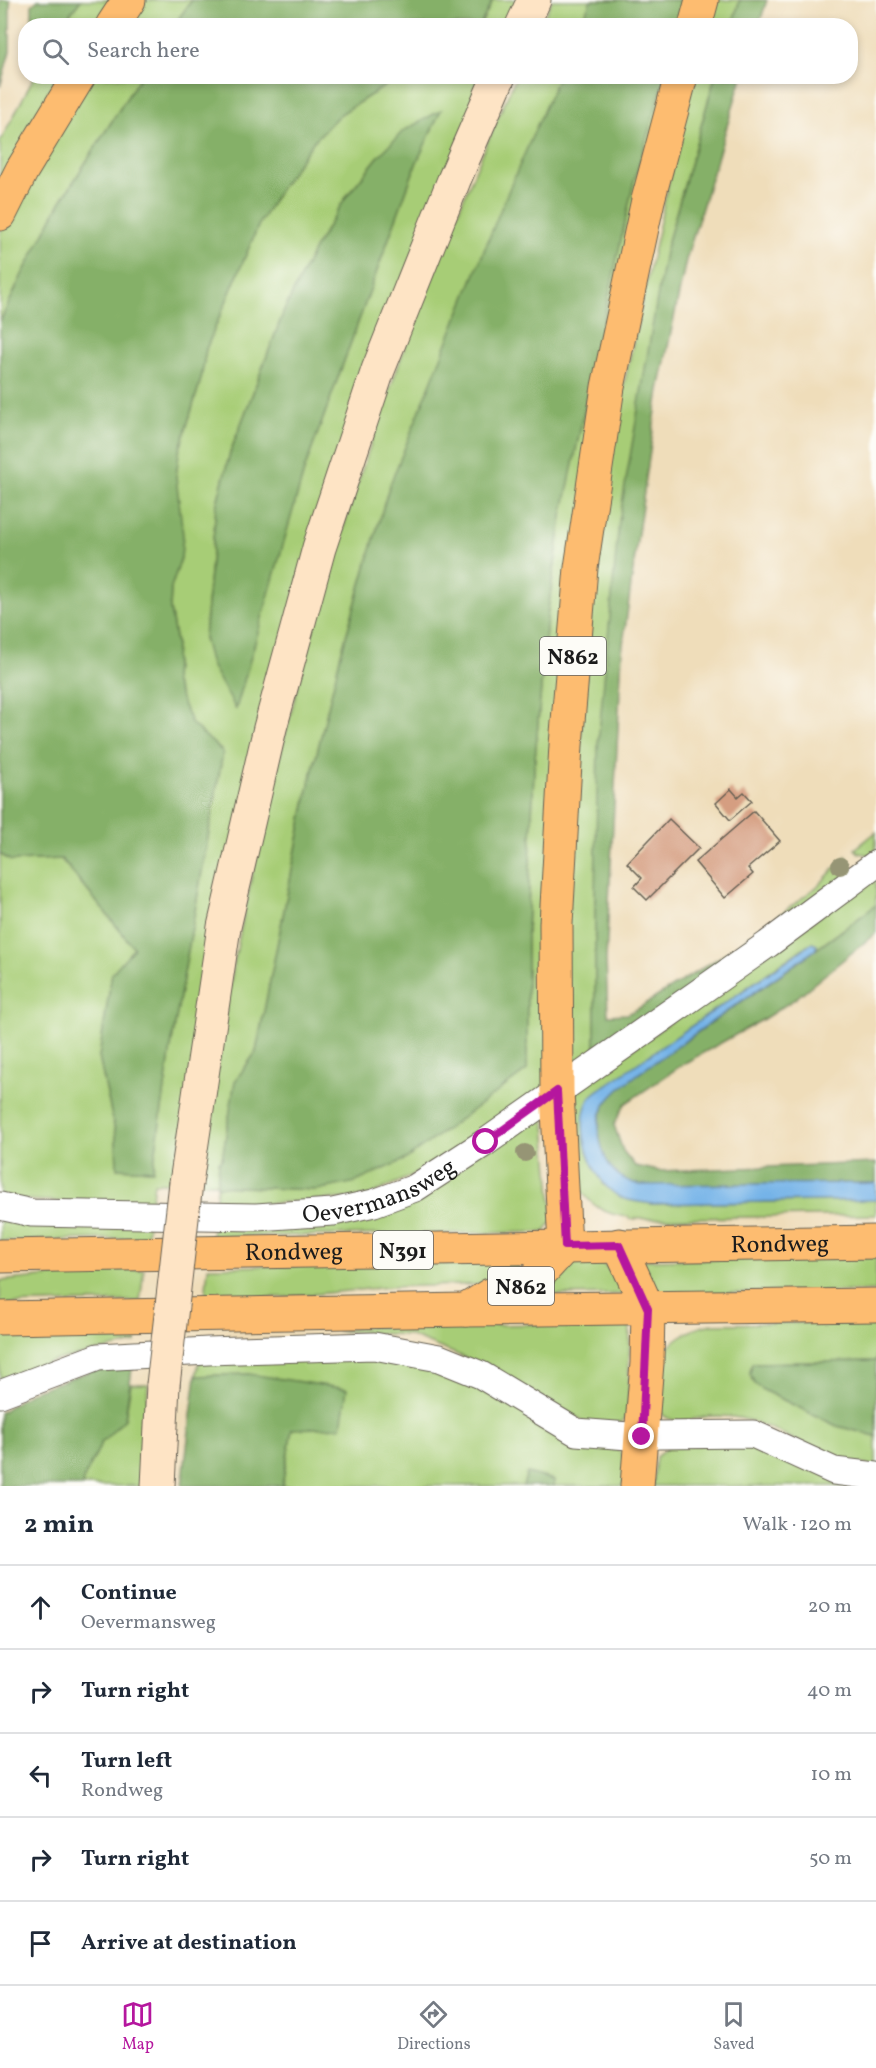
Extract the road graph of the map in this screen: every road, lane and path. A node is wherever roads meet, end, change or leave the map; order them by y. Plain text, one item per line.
1 (129, 0) edge
2 (534, 0) edge
3 (702, 0) edge
4 (117, 18) edge
5 (526, 18) edge
6 (697, 18) edge
7 (74, 84) edge
8 (496, 84) edge
9 (679, 84) edge
10 (0, 214) edge
11 (876, 864) edge
12 (557, 1091) junction
13 (0, 1206) edge
14 (876, 1242) edge
15 (619, 1245) junction
16 (565, 1246) junction
17 (0, 1256) edge
18 (876, 1305) edge
19 (648, 1309) junction
20 (466, 1310) junction
21 (0, 1318) edge
22 (0, 1394) edge
23 (642, 1437) junction
24 (876, 1476) edge
25 (158, 1486) edge
26 (637, 1486) edge

1 - 4 main road
2 - 5 main road
3 - 6 main road
7 - 10 main road
8 - 25 main road, bridge
9 - 12 main road, N862
11 - 12 street, Oevermansweg
12 - 13 street, Oevermansweg
12 - 16 main road, N862
14 - 15 main road, Rondweg / N391
15 - 16 main road, Rondweg / N391
15 - 19 main road
16 - 17 main road, Rondweg / N391
16 - 20 main road, N862
18 - 19 main road
19 - 20 main road
19 - 23 main road
20 - 21 main road
22 - 23 street
23 - 24 street
23 - 26 main road

